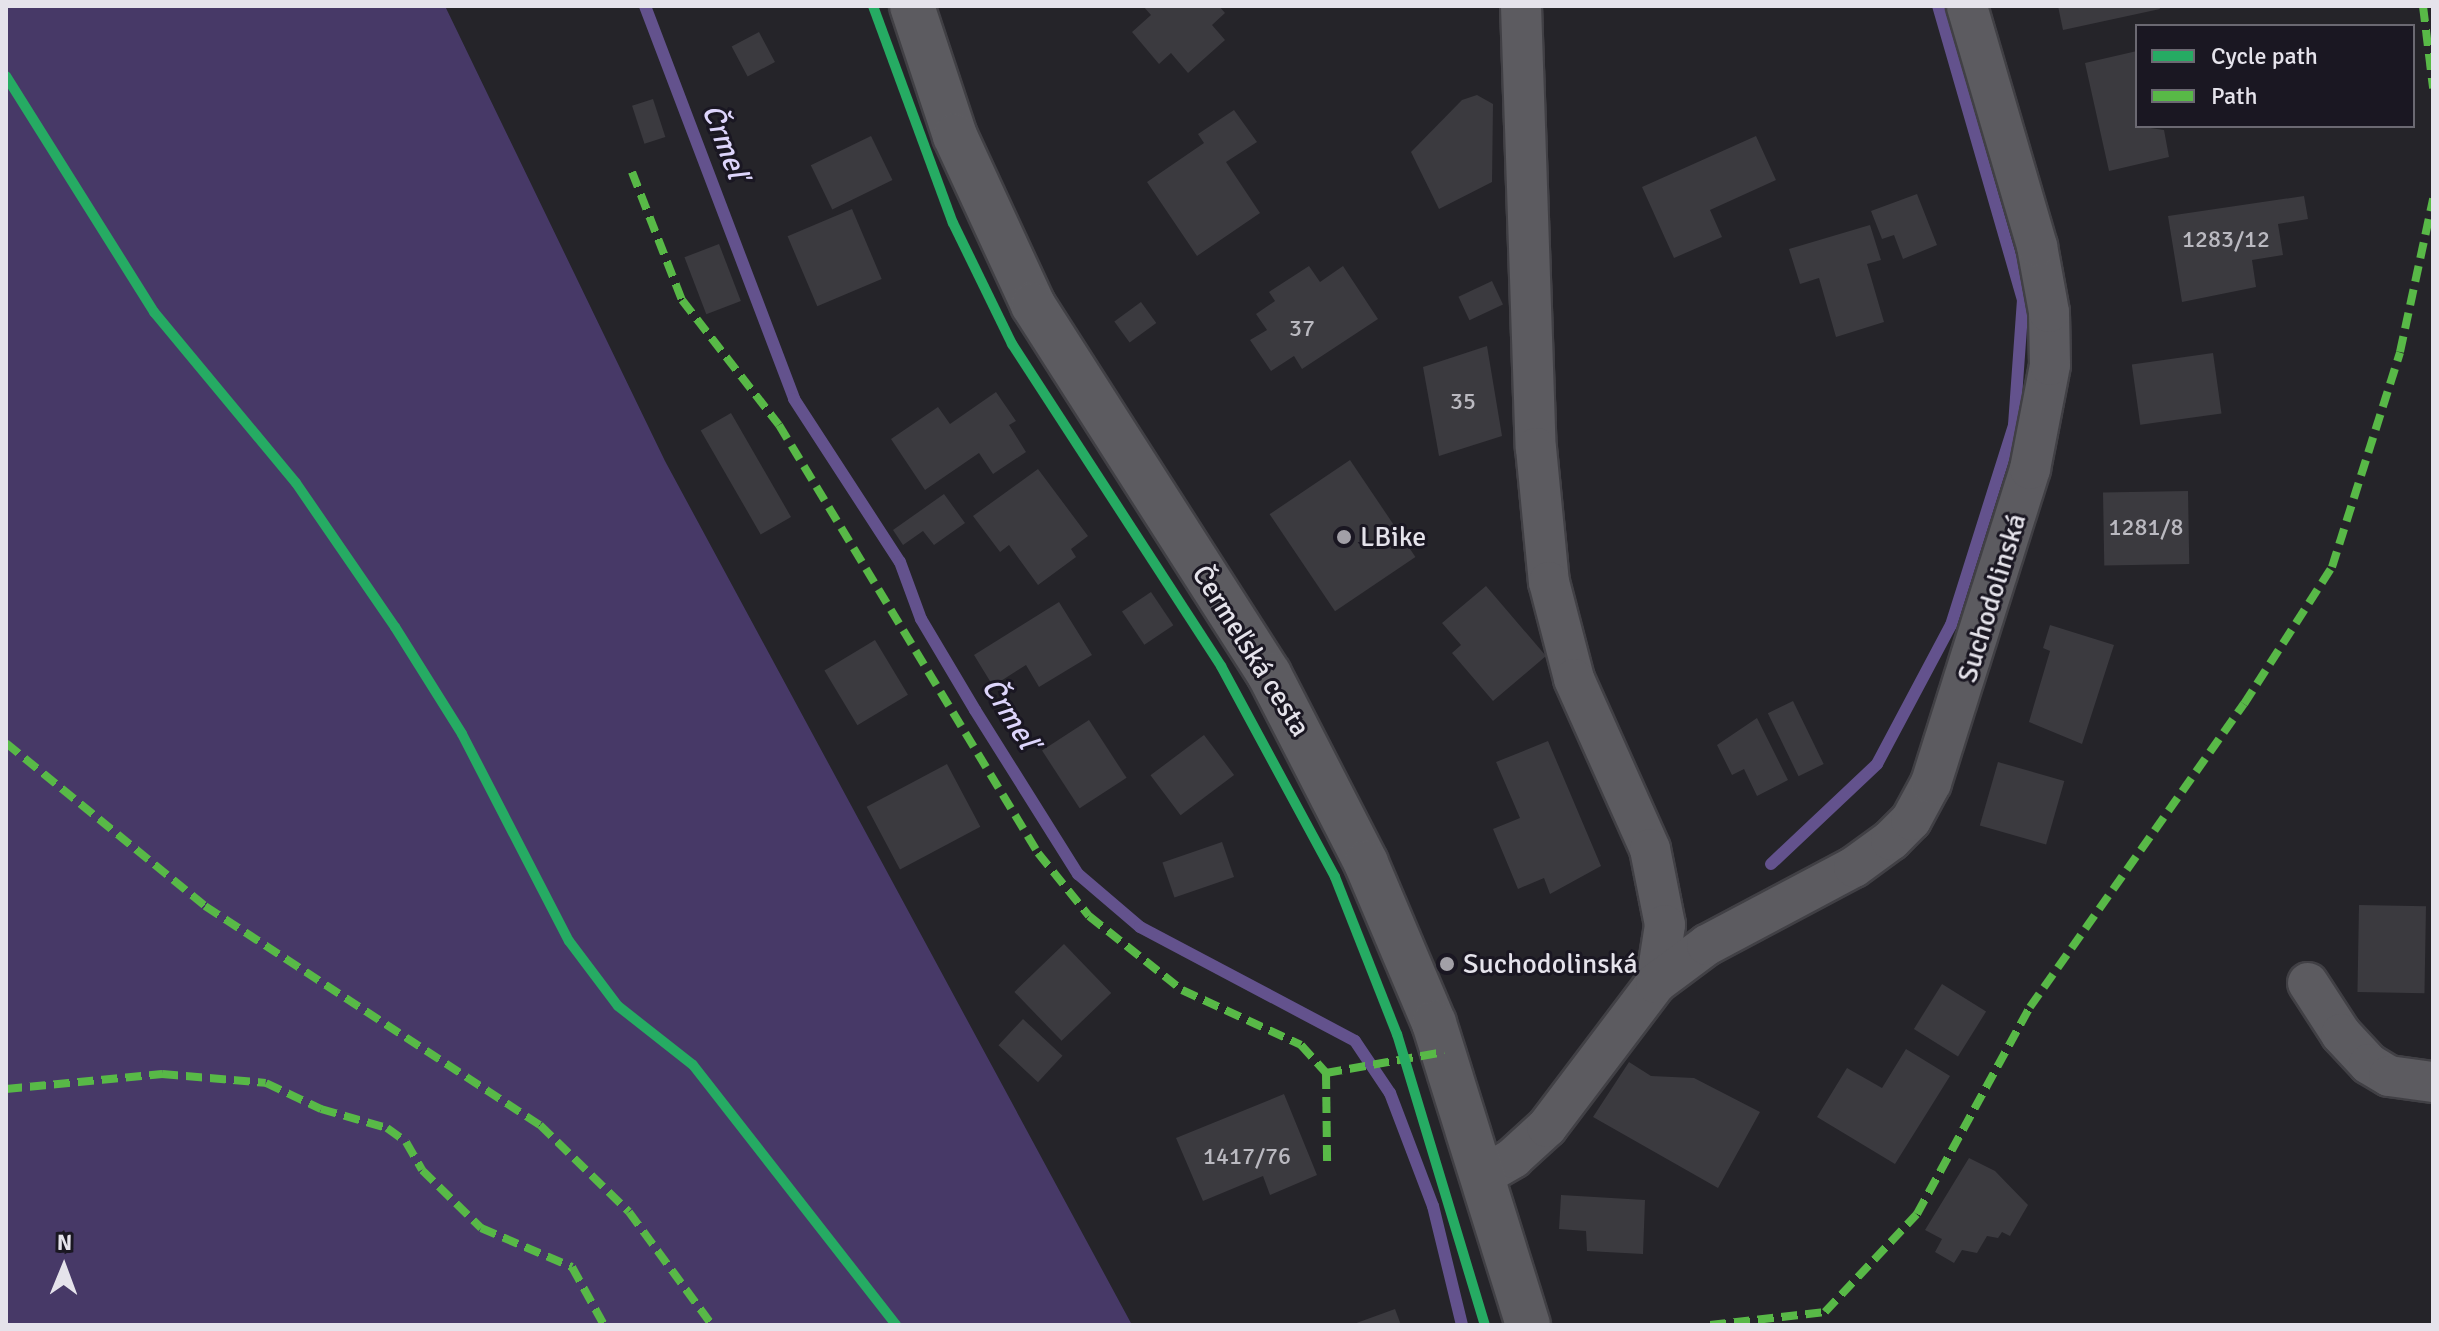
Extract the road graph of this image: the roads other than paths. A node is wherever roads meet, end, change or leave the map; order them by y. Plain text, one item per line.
1 (912, 6) edge
2 (1521, 6) edge
3 (1967, 6) edge
4 (1656, 983) junction
5 (2308, 983) dead end
6 (2433, 1082) edge
7 (1484, 1175) junction
8 (1528, 1325) edge

1 - 7 main road, Čermeľská cesta
2 - 4 street
3 - 4 street, Suchodolinská
4 - 7 street, Suchodolinská
5 - 6 street
7 - 8 main road, Čermeľská cesta

